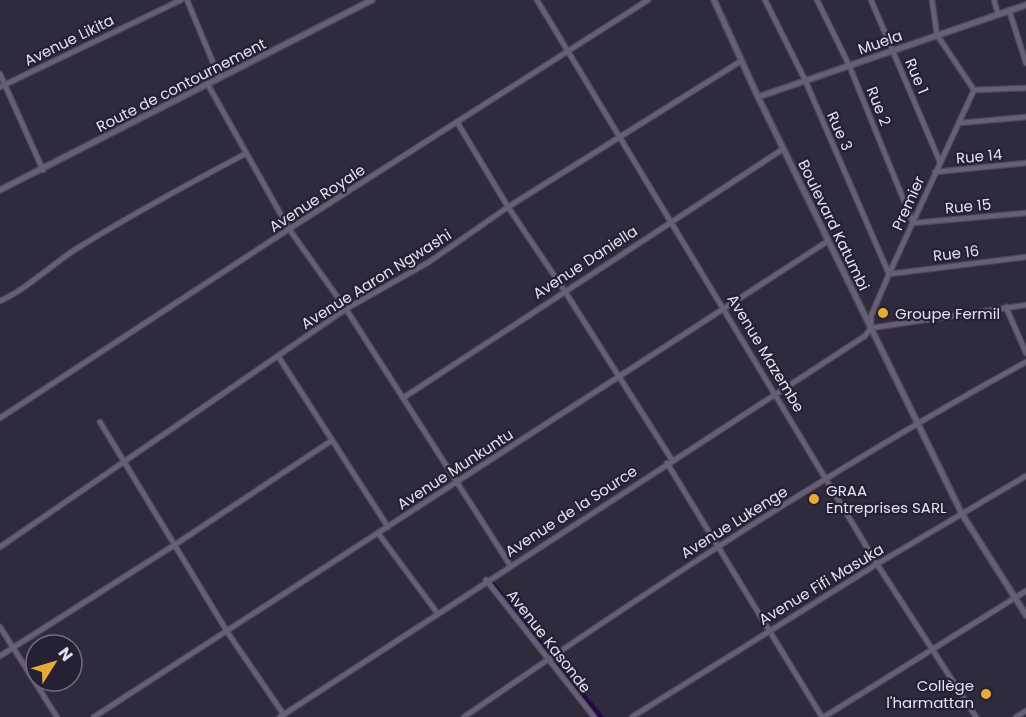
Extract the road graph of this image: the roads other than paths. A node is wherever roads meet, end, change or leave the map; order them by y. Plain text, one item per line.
1 (181, 0) edge
2 (187, 0) edge
3 (372, 0) edge
4 (537, 0) edge
5 (648, 0) edge
6 (714, 0) edge
7 (765, 0) edge
8 (817, 0) edge
9 (871, 0) edge
10 (932, 0) edge
11 (994, 0) edge
12 (1026, 4) edge
13 (1009, 10) junction
14 (998, 14) junction
15 (937, 35) junction
16 (894, 50) junction
17 (568, 51) junction
18 (741, 61) junction
19 (1026, 63) edge
20 (849, 65) junction
21 (0, 74) edge
22 (219, 77) junction
23 (805, 80) junction
24 (207, 83) junction
25 (2, 86) edge
26 (1026, 88) edge
27 (974, 90) junction
28 (758, 97) junction
29 (1026, 117) edge
30 (457, 122) junction
31 (958, 123) junction
32 (619, 137) junction
33 (783, 149) junction
34 (245, 154) junction
35 (940, 162) junction
36 (1026, 163) edge
37 (43, 170) junction
38 (935, 172) junction
39 (0, 190) edge
40 (508, 207) junction
41 (1026, 213) edge
42 (671, 222) junction
43 (913, 224) junction
44 (289, 229) junction
45 (828, 241) junction
46 (1026, 257) edge
47 (889, 274) junction
48 (564, 290) junction
49 (0, 302) edge
50 (1026, 305) edge
51 (724, 307) junction
52 (1006, 307) junction
53 (346, 309) junction
54 (871, 328) junction
55 (1026, 352) edge
56 (278, 356) junction
57 (1026, 362) edge
58 (618, 377) junction
59 (776, 392) junction
60 (403, 398) junction
61 (0, 418) edge
62 (100, 422) dead end
63 (916, 422) junction
64 (331, 441) junction
65 (669, 462) junction
66 (123, 463) junction
67 (1026, 476) edge
68 (827, 478) junction
69 (457, 483) junction
70 (962, 514) junction
71 (388, 527) junction
72 (378, 533) junction
73 (174, 545) junction
74 (718, 545) junction
75 (0, 547) edge
76 (877, 564) junction
77 (510, 566) junction
78 (486, 580) junction
79 (1026, 591) edge
80 (1015, 597) junction
81 (438, 614) junction
82 (1026, 615) edge
83 (0, 627) edge
84 (769, 630) junction
85 (228, 633) junction
86 (12, 648) junction
87 (933, 650) junction
88 (0, 656) edge
89 (548, 659) junction
90 (1026, 711) edge
91 (283, 716) edge
92 (57, 717) edge
93 (94, 717) edge
94 (464, 717) edge
95 (594, 717) edge
96 (632, 717) edge
97 (823, 717) edge
98 (976, 717) edge
99 (1016, 717) edge

1 - 25 street, Avenue Likita
2 - 22 street
3 - 22 street, Route de contournement
4 - 17 street, Avenue Mazembe
5 - 17 street, Avenue Royale
6 - 18 street, Boulevard Katumbi
7 - 23 street, Rue 3
8 - 20 street, Rue 2
9 - 16 street, Rue 1
10 - 15 street
11 - 14 street
12 - 13 street, Muela
13 - 14 street, Muela
13 - 19 street
14 - 15 street, Muela
15 - 16 street, Muela
15 - 27 street
16 - 20 street, Muela
16 - 35 street, Rue 1
17 - 30 street, Avenue Royale
17 - 32 street, Avenue Mazembe
18 - 28 street, Boulevard Katumbi
18 - 32 street, Avenue Aaron Ngwashi
20 - 23 street, Muela
20 - 43 street, Rue 2
21 - 25 street
22 - 24 street, Route de contournement
23 - 28 street, Muela
23 - 47 street, Rue 3
24 - 34 street
24 - 37 street, Route de contournement
25 - 37 street
26 - 27 street
27 - 31 street, Premier
28 - 33 street, Boulevard Katumbi
29 - 31 street
30 - 40 street
30 - 44 street, Avenue Royale
31 - 35 street, Premier
32 - 40 street, Avenue Aaron Ngwashi
32 - 42 street, Avenue Mazembe
33 - 42 street, Avenue Daniella
33 - 45 street, Boulevard Katumbi
34 - 44 street
34 - 49 street
35 - 38 street, Premier
36 - 38 street, Rue 14
37 - 39 street, Route de contournement
38 - 43 street, Premier
40 - 48 street
40 - 53 street, Avenue Aaron Ngwashi
41 - 43 street, Rue 15
42 - 48 street, Avenue Daniella
42 - 51 street, Avenue Mazembe
43 - 47 street, Premier
44 - 53 street
44 - 61 street, Avenue Royale
45 - 51 street, Avenue Munkuntu
45 - 54 street, Boulevard Katumbi
46 - 47 street, Rue 16
47 - 54 street, Premier
48 - 58 street
48 - 60 street, Avenue Daniella
50 - 52 street
51 - 58 street, Avenue Munkuntu
51 - 59 street, Avenue Mazembe
52 - 54 street
52 - 55 street
53 - 56 street, Avenue Aaron Ngwashi
53 - 60 street
54 - 59 street, Avenue de la Source
54 - 63 street, Boulevard Katumbi
56 - 64 street
56 - 66 street, Avenue Aaron Ngwashi
57 - 63 street, Avenue Lukenge
58 - 65 street
58 - 69 street, Avenue Munkuntu
59 - 65 street, Avenue de la Source
59 - 68 street, Avenue Mazembe
60 - 69 street
62 - 66 street, Avenue de la Source
63 - 68 street, Avenue Lukenge
63 - 70 street, Boulevard Katumbi
64 - 71 street
64 - 73 street
65 - 74 street
65 - 77 street, Avenue de la Source
66 - 73 street, Avenue de la Source
66 - 75 street, Avenue Aaron Ngwashi
67 - 70 street, Avenue Fifi Masuka
68 - 74 street, Avenue Lukenge
68 - 76 street, Avenue Mazembe
69 - 71 street, Avenue Munkuntu
69 - 77 street
70 - 76 street, Avenue Fifi Masuka
70 - 80 street, Boulevard Katumbi
71 - 72 street, Avenue Munkuntu
72 - 81 street
72 - 85 street, Avenue Munkuntu
73 - 85 street, Avenue de la Source
73 - 86 street
74 - 84 street
74 - 89 street, Avenue Lukenge
76 - 84 street, Avenue Fifi Masuka
76 - 87 street, Avenue Mazembe
77 - 78 street, Avenue de la Source
78 - 81 street, Avenue de la Source
78 - 89 street, Avenue Kasonde
79 - 80 street
80 - 82 street, Boulevard Katumbi
80 - 87 street
81 - 91 street, Avenue de la Source
83 - 86 street
84 - 96 street, Avenue Fifi Masuka
84 - 97 street
85 - 91 street, Avenue de la Source
85 - 93 street, Avenue Munkuntu
86 - 88 street
86 - 92 street
87 - 97 street
87 - 98 street, Avenue Mazembe
89 - 94 street, Avenue Lukenge
89 - 95 street, Avenue Kasonde
90 - 99 street

